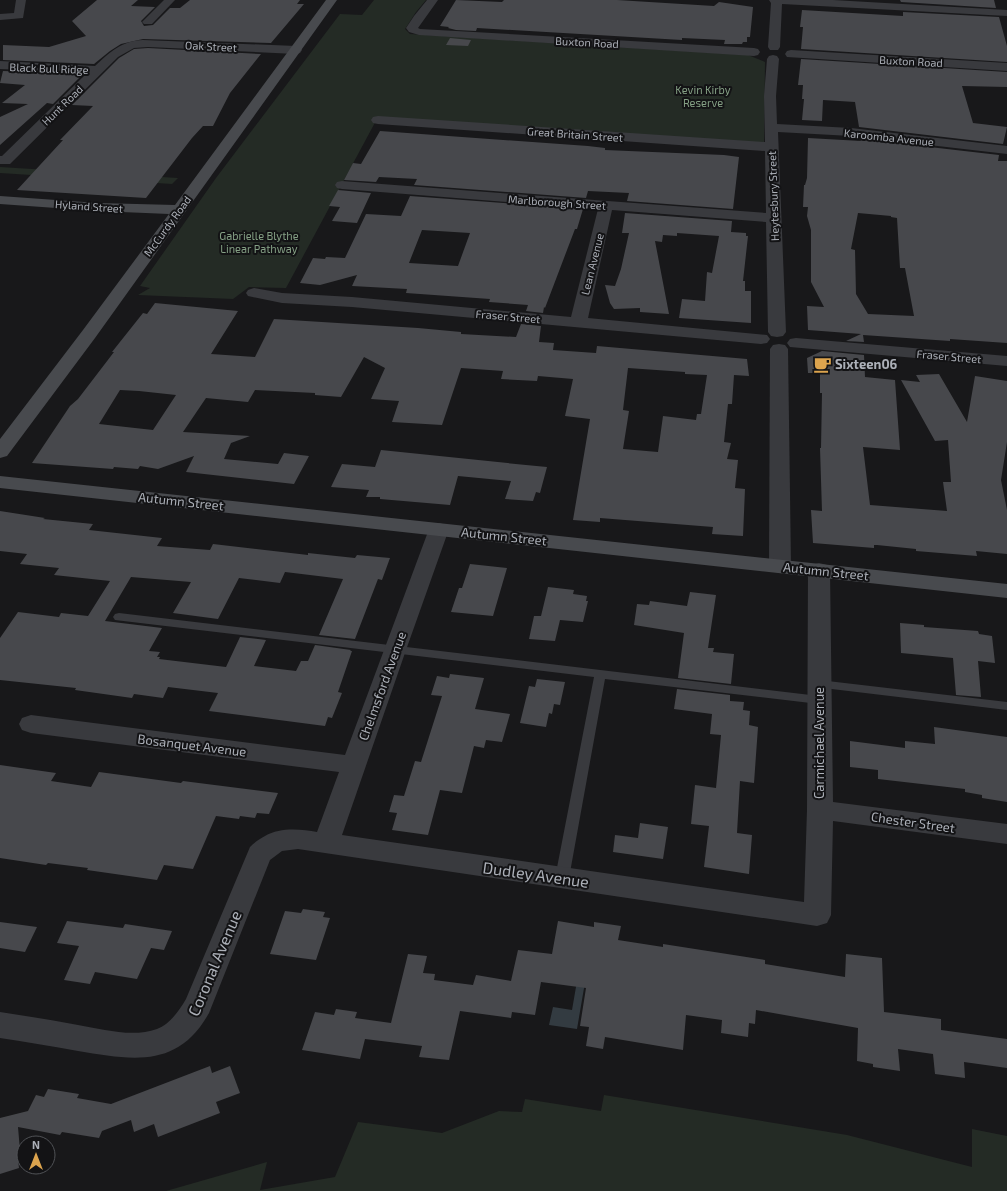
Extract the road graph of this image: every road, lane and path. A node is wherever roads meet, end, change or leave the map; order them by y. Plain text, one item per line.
1 (21, 0) edge
2 (170, 0) edge
3 (332, 0) edge
4 (433, 0) edge
5 (776, 0) edge
6 (1007, 13) edge
7 (0, 17) edge
8 (148, 22) dead end
9 (126, 46) joint
10 (296, 50) junction
11 (773, 53) junction
12 (0, 66) edge
13 (1007, 67) edge
14 (98, 70) junction
15 (378, 120) dead end
16 (771, 128) junction
17 (771, 147) junction
18 (1007, 150) edge
19 (2, 162) edge
20 (342, 185) dead end
21 (0, 200) edge
22 (606, 206) junction
23 (178, 210) junction
24 (773, 218) junction
25 (254, 293) dead end
26 (578, 323) junction
27 (784, 341) junction
28 (1007, 361) edge
29 (0, 452) edge
30 (0, 482) edge
31 (439, 529) junction
32 (780, 566) junction
33 (819, 570) junction
34 (1007, 591) edge
35 (119, 617) dead end
36 (394, 650) junction
37 (600, 674) junction
38 (819, 692) junction
39 (1007, 706) edge
40 (31, 724) dead end
41 (354, 765) junction
42 (820, 810) junction
43 (1007, 834) edge
44 (326, 844) junction
45 (259, 854) joint
46 (562, 878) junction
47 (817, 915) joint
48 (0, 1025) edge

1 - 7 street
2 - 8 street
3 - 10 street, McCurdy Road
4 - 11 street, Buxton Road
5 - 6 street
5 - 11 street, Heytesbury Street
9 - 10 street, Oak Street
9 - 14 street, Hunt Road
10 - 23 street, McCurdy Road
11 - 13 street, Buxton Road
11 - 16 street, Heytesbury Street
12 - 14 street, Black Bull Ridge
14 - 19 street, Hunt Road
15 - 17 street, Great Britain Street
16 - 17 street, Heytesbury Street
16 - 18 street, Karoomba Avenue
17 - 24 street, Heytesbury Street
20 - 22 street, Marlborough Street
21 - 23 street, Hyland Street
22 - 24 street, Marlborough Street
22 - 26 street, Lean Avenue
23 - 29 street, McCurdy Road
24 - 27 street, Heytesbury Street
25 - 26 street, Fraser Street
26 - 27 street, Fraser Street
27 - 28 street, Fraser Street
27 - 32 street, Heytesbury Street
30 - 31 street, Autumn Street
31 - 32 street, Autumn Street
31 - 36 street, Chelmsford Avenue
32 - 33 street, Autumn Street
33 - 34 street, Autumn Street
33 - 38 street, Carmichael Avenue
35 - 36 lane
36 - 37 lane
36 - 41 street, Chelmsford Avenue
37 - 38 lane
37 - 46 lane
38 - 39 lane
38 - 42 street, Carmichael Avenue
40 - 41 street, Bosanquet Avenue
41 - 44 street, Chelmsford Avenue
42 - 43 street, Chester Street
42 - 47 street, Carmichael Avenue
44 - 45 street, Dudley Avenue
44 - 46 street, Dudley Avenue
45 - 48 street, Coronal Avenue
46 - 47 street, Dudley Avenue

